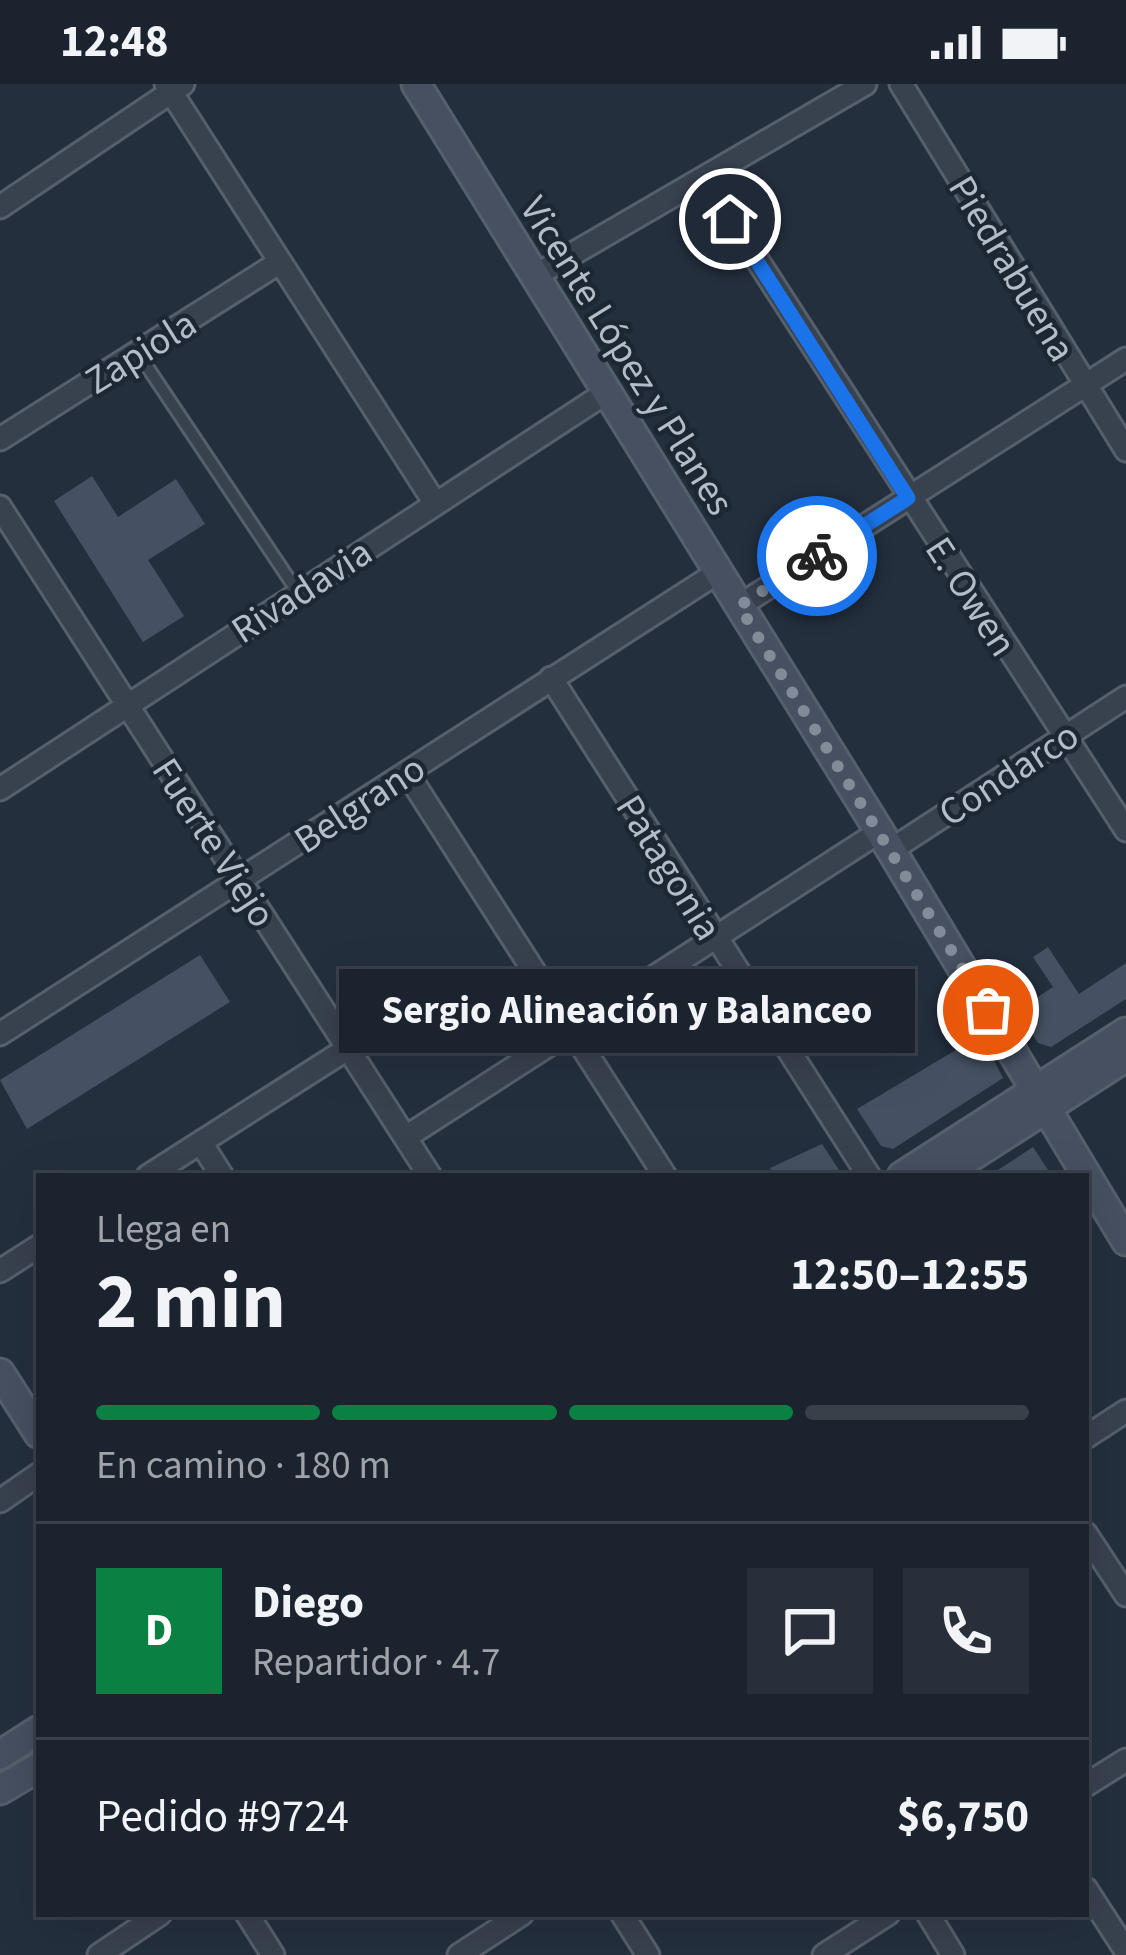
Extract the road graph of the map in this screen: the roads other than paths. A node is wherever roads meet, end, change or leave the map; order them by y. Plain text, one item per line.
1 (416, 84) edge
2 (865, 84) edge
3 (901, 84) edge
4 (174, 87) edge
5 (705, 179) junction
6 (0, 207) edge
7 (280, 262) junction
8 (533, 277) junction
9 (137, 353) junction
10 (1126, 359) edge
11 (1084, 386) junction
12 (604, 394) junction
13 (0, 440) edge
14 (1126, 450) edge
15 (908, 498) junction
16 (434, 503) junction
17 (0, 507) edge
18 (717, 573) junction
19 (297, 591) junction
20 (739, 606) junction
21 (551, 678) junction
22 (1126, 697) edge
23 (126, 705) junction
24 (1064, 736) junction
25 (407, 773) junction
26 (0, 789) edge
27 (1126, 830) edge
28 (885, 841) junction
29 (241, 878) junction
30 (716, 939) junction
31 (572, 1031) junction
32 (1126, 1033) edge
33 (0, 1034) edge
34 (347, 1049) junction
35 (1126, 1058) edge
36 (1041, 1098) junction
37 (406, 1138) junction
38 (201, 1143) junction
39 (153, 1173) edge
40 (220, 1173) edge
41 (428, 1173) edge
42 (663, 1173) edge
43 (867, 1173) edge
44 (907, 1173) edge
45 (945, 1173) edge
46 (1086, 1173) edge
47 (1089, 1179) edge
48 (1126, 1241) edge
49 (36, 1248) edge
50 (0, 1271) edge
51 (0, 1373) edge
52 (1126, 1411) edge
53 (36, 1429) edge
54 (1089, 1435) edge
55 (36, 1476) edge
56 (0, 1501) edge
57 (1089, 1539) edge
58 (1126, 1595) edge
59 (36, 1732) edge
60 (0, 1756) edge
61 (1126, 1760) edge
62 (36, 1769) edge
63 (1089, 1784) edge
64 (0, 1790) edge
65 (1089, 1894) edge
66 (155, 1917) edge
67 (250, 1917) edge
68 (517, 1917) edge
69 (624, 1917) edge
70 (930, 1917) edge
71 (875, 1918) edge
72 (1126, 1951) edge
73 (98, 1955) edge
74 (274, 1955) edge
75 (459, 1955) edge
76 (648, 1955) edge
77 (824, 1955) edge
78 (953, 1955) edge

1 - 8 street, Vicente López y Planes
2 - 5 street
3 - 11 street, Piedrabuena
4 - 6 street
4 - 7 street
5 - 8 street
5 - 15 street, E. Owen
7 - 9 street, Zapiola
7 - 16 street
8 - 12 street, Vicente López y Planes
9 - 13 street, Zapiola
9 - 19 lane
10 - 11 street
11 - 14 street, Piedrabuena
11 - 15 street
12 - 16 street, Rivadavia
12 - 18 street, Vicente López y Planes
15 - 20 street
15 - 24 street, E. Owen
16 - 19 street, Rivadavia
17 - 23 street, Fuerte Viejo
18 - 20 street, Vicente López y Planes
18 - 21 street, Belgrano
19 - 23 street, Rivadavia
20 - 28 street, Vicente López y Planes
21 - 25 street, Belgrano
21 - 30 street, Patagonia
22 - 24 street, Condarco
23 - 26 street, Rivadavia
23 - 29 street, Fuerte Viejo
24 - 27 street, E. Owen
24 - 28 street, Condarco
25 - 29 street, Belgrano
25 - 31 street
28 - 30 street, Condarco
28 - 36 street, Vicente López y Planes
29 - 33 street, Belgrano
29 - 34 street, Fuerte Viejo
30 - 31 street, Condarco
30 - 43 street, Patagonia
31 - 37 street, Condarco
31 - 42 street
32 - 36 street
34 - 37 street, Fuerte Viejo
34 - 38 street
35 - 36 street
36 - 44 street
36 - 45 street
36 - 46 street, Vicente López y Planes
37 - 41 street, Fuerte Viejo
38 - 39 street
38 - 40 street
47 - 48 street, Vicente López y Planes
49 - 50 street
51 - 53 street
52 - 54 street
55 - 56 street
57 - 58 street
59 - 60 street
61 - 63 street
62 - 64 street
65 - 72 street
66 - 73 street
67 - 74 street
68 - 75 street
69 - 76 street
70 - 78 street
71 - 77 street

